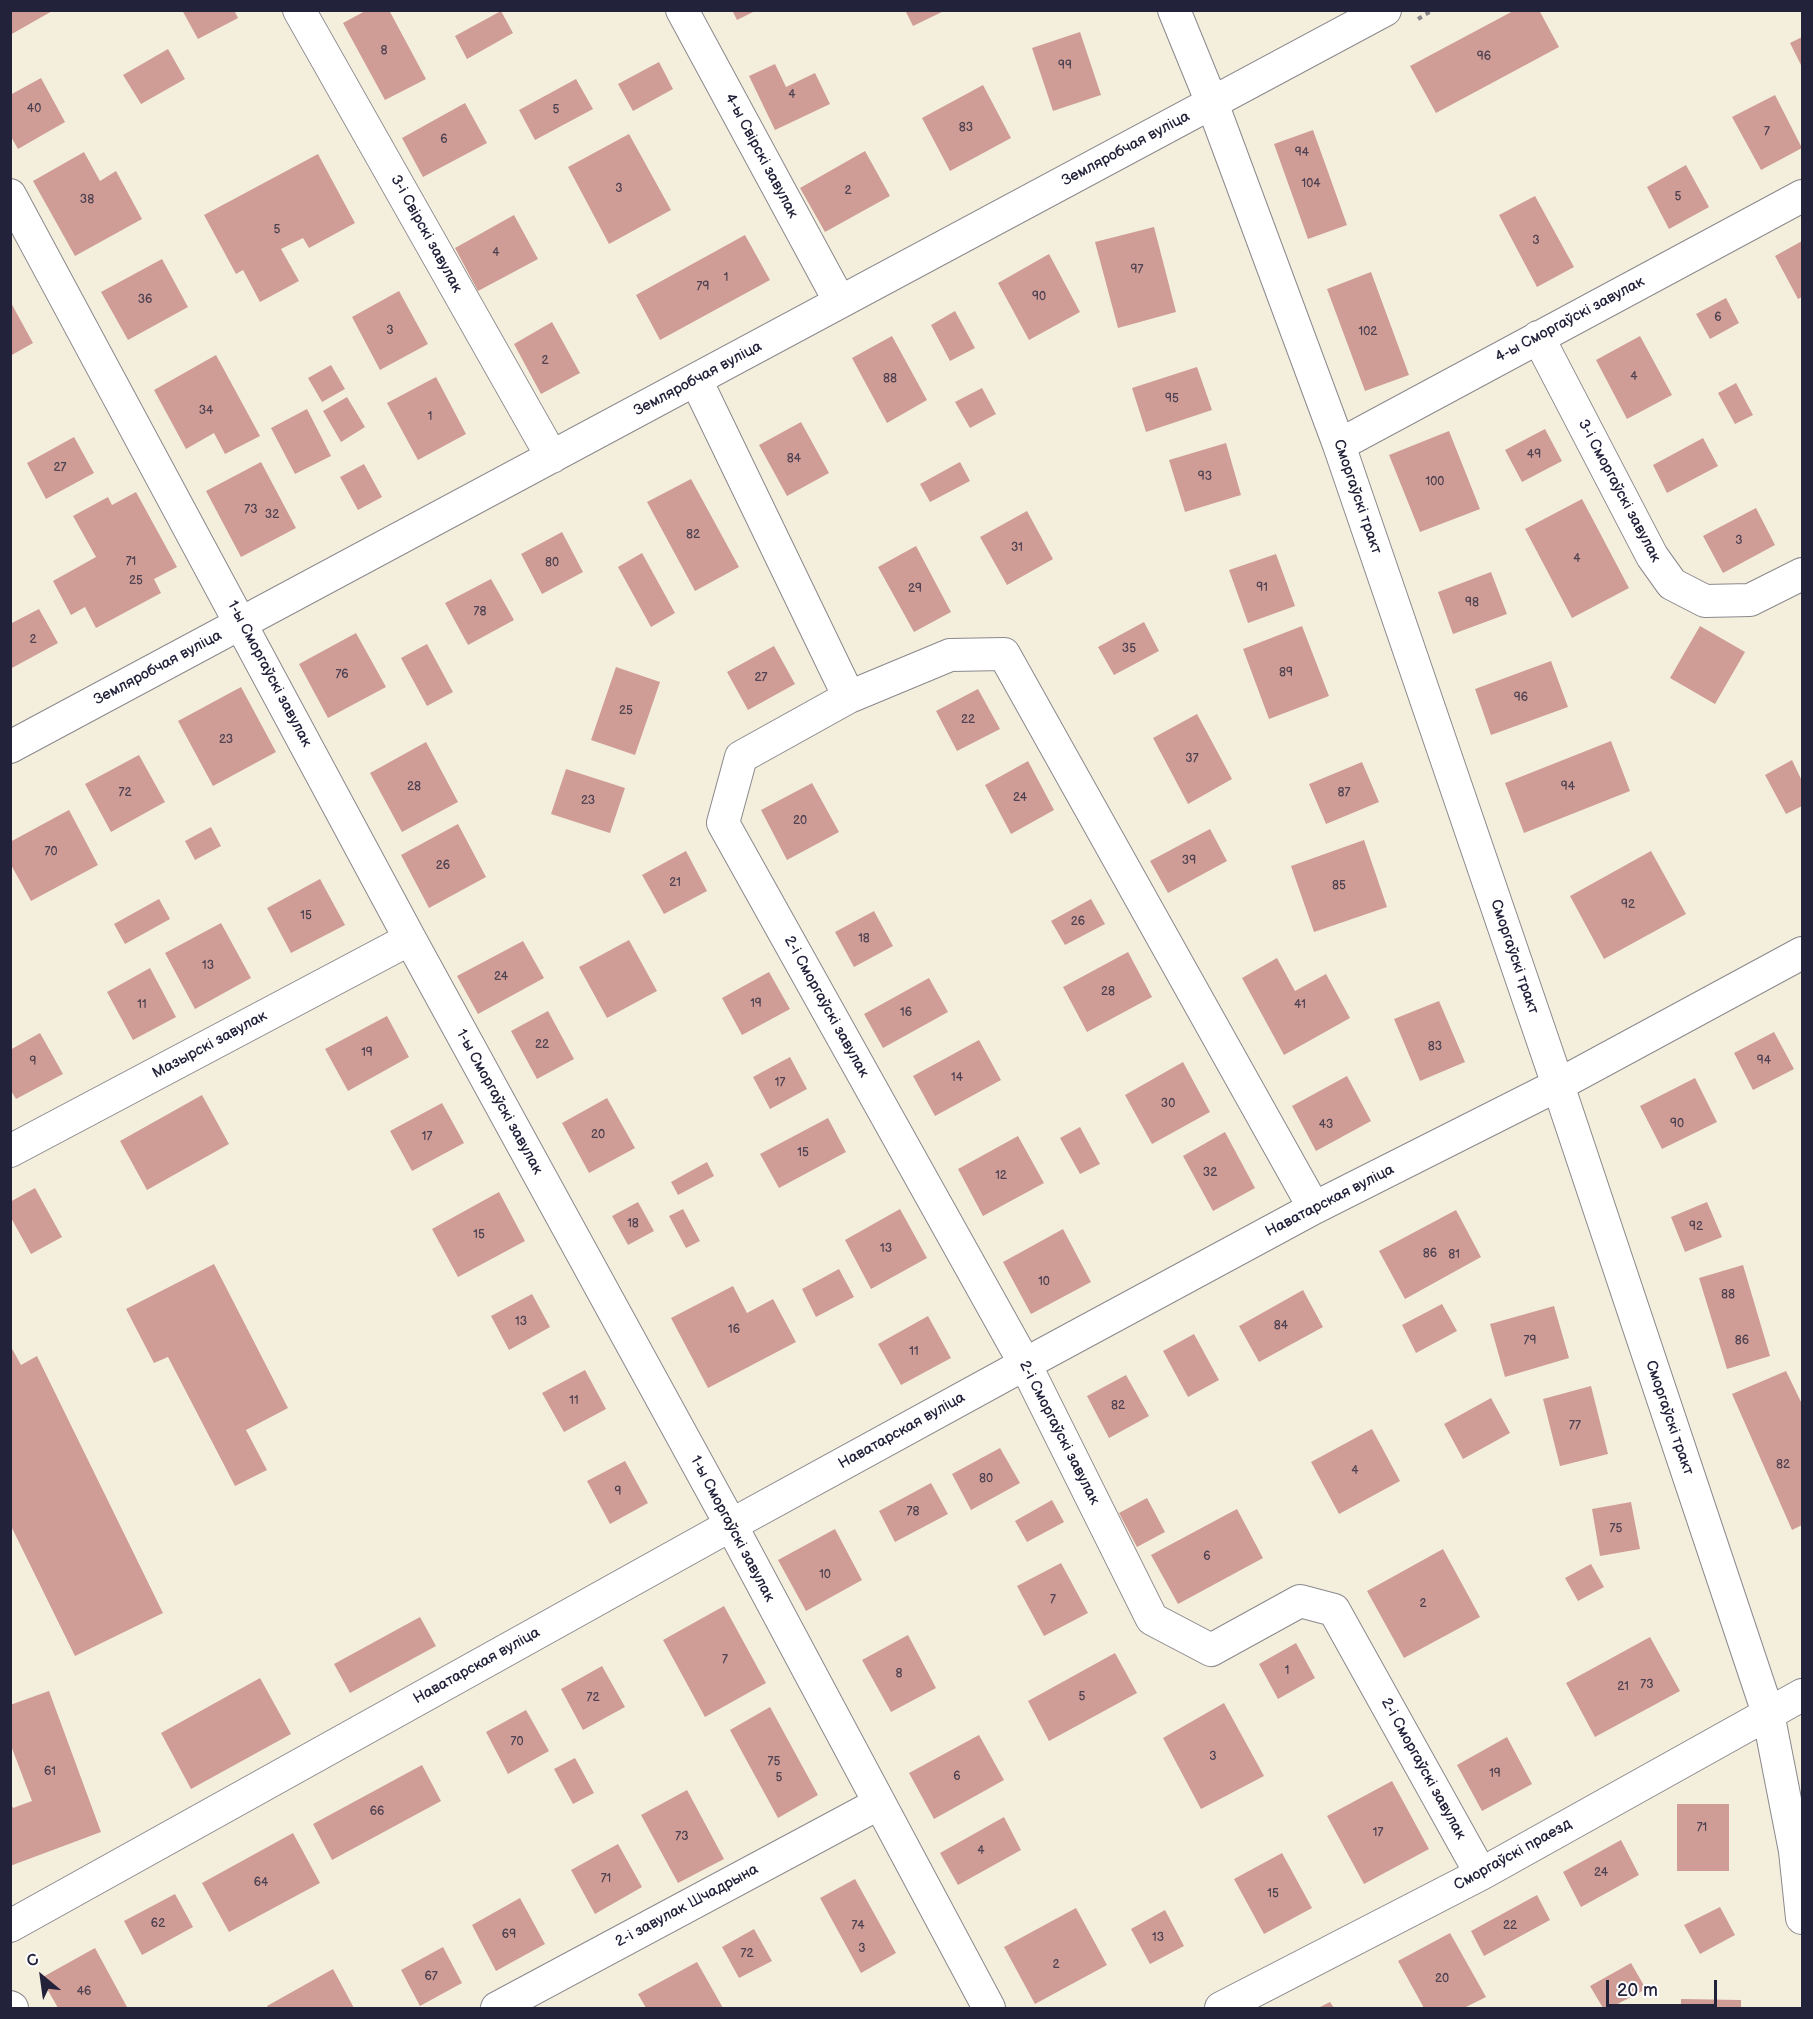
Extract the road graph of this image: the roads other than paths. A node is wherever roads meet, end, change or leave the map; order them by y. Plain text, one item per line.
1 (299, 10) edge
2 (682, 10) edge
3 (1174, 10) edge
4 (1384, 10) edge
5 (1212, 103) junction
6 (10, 195) edge
7 (1803, 196) edge
8 (840, 302) junction
9 (1538, 337) junction
10 (696, 380) junction
11 (1339, 445) junction
12 (552, 457) junction
13 (1803, 574) edge
14 (242, 624) junction
15 (849, 697) junction
16 (10, 747) edge
17 (410, 939) junction
18 (1803, 953) edge
19 (1558, 1085) junction
20 (10, 1151) edge
21 (1314, 1208) junction
22 (1025, 1364) junction
23 (731, 1525) junction
24 (1803, 1695) edge
25 (1768, 1713) junction
26 (878, 1804) junction
27 (1481, 1874) junction
28 (1803, 1918) edge
29 (10, 1926) edge
30 (496, 2008) edge
31 (989, 2008) edge
32 (1221, 2008) edge

1 - 12 street, 3-і Свірскі завулак
2 - 8 street, 4-ы Свірскі завулак
3 - 5 street, Сморгаўскі тракт
4 - 5 street, Земляробчая вуліца
5 - 8 street, Земляробчая вуліца
5 - 11 street, Сморгаўскі тракт
6 - 14 street, 1-ы Сморгаўскі завулак
7 - 9 street, 4-ы Сморгаўскі завулак
8 - 10 street, Земляробчая вуліца
9 - 11 street, 4-ы Сморгаўскі завулак
9 - 13 street, 3-і Сморгаўскі завулак
10 - 12 street, Земляробчая вуліца
10 - 15 street
11 - 19 street, Сморгаўскі тракт
12 - 14 street, Земляробчая вуліца
14 - 16 street, Земляробчая вуліца
14 - 17 street, 1-ы Сморгаўскі завулак
15 - 21 street, 2-і Сморгаўскі завулак
15 - 22 street, 2-і Сморгаўскі завулак
17 - 20 street, Мазырскі завулак
17 - 23 street, 1-ы Сморгаўскі завулак
18 - 19 street, Наватарская вуліца
19 - 21 street, Наватарская вуліца
19 - 25 street, Сморгаўскі тракт
21 - 22 street, Наватарская вуліца
22 - 23 street, Наватарская вуліца
22 - 27 street, 2-і Сморгаўскі завулак
23 - 26 street, 1-ы Сморгаўскі завулак
23 - 29 street, Наватарская вуліца
24 - 25 street, Сморгаўскі праезд
25 - 27 street, Сморгаўскі праезд
25 - 28 street, Сморгаўскі тракт
26 - 30 street, 2-і завулак Шчадрына
26 - 31 street, 1-ы Сморгаўскі завулак
27 - 32 street, Сморгаўскі праезд

